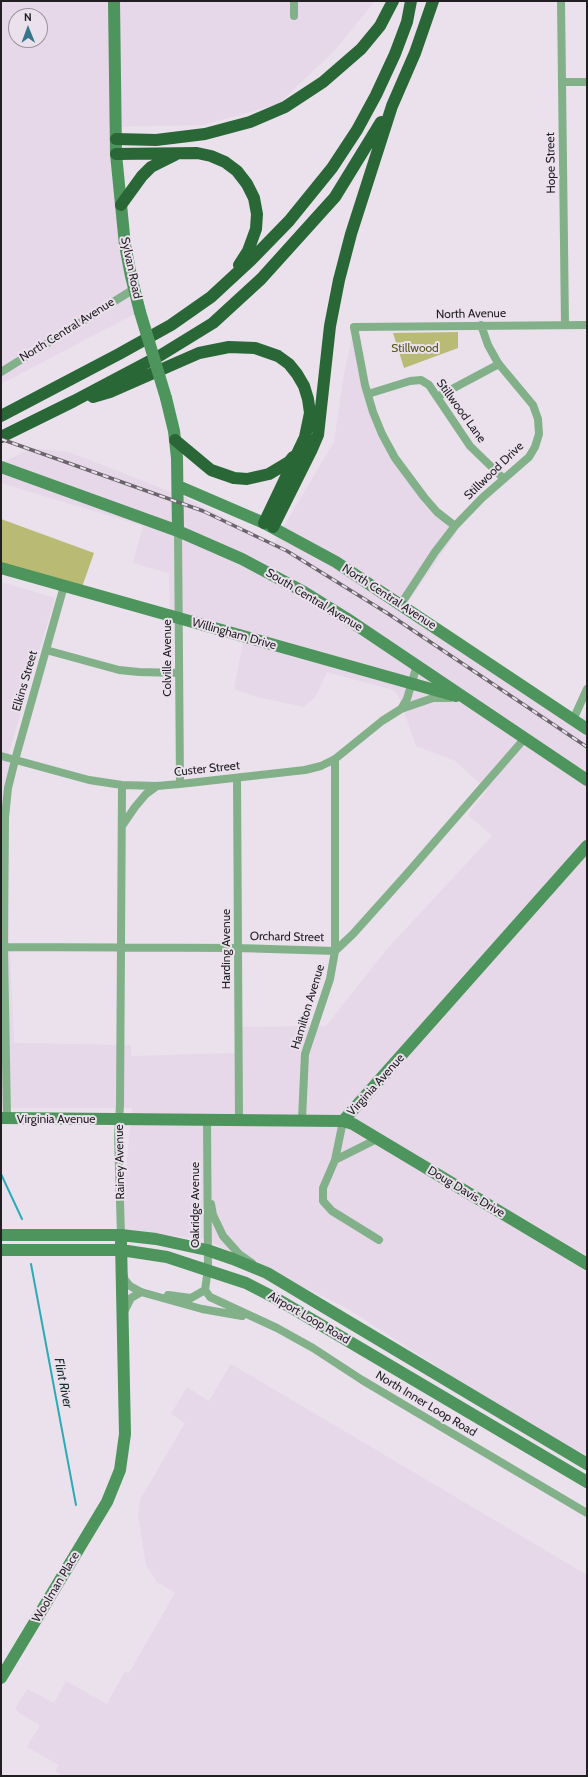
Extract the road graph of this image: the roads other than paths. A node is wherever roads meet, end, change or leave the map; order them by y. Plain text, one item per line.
1 (114, 1) edge
2 (294, 1) edge
3 (394, 1) edge
4 (411, 1) edge
5 (433, 1) edge
6 (561, 1) edge
7 (294, 16) dead end
8 (562, 82) junction
9 (587, 82) edge
10 (392, 106) junction
11 (116, 139) junction
12 (179, 153) junction
13 (116, 154) junction
14 (121, 204) junction
15 (227, 283) junction
16 (134, 289) junction
17 (481, 325) junction
18 (565, 325) junction
19 (587, 325) edge
20 (499, 364) junction
21 (1, 372) edge
22 (368, 394) junction
23 (437, 397) junction
24 (74, 401) junction
25 (1, 416) edge
26 (1, 437) edge
27 (175, 440) junction
28 (298, 452) junction
29 (1, 467) edge
30 (504, 478) junction
31 (178, 486) junction
32 (268, 525) junction
33 (455, 526) junction
34 (178, 531) junction
35 (1, 568) edge
36 (64, 586) junction
37 (400, 604) junction
38 (179, 619) junction
39 (46, 650) junction
40 (417, 665) junction
41 (179, 673) junction
42 (411, 683) junction
43 (587, 689) edge
44 (467, 699) junction
45 (400, 709) junction
46 (573, 720) junction
47 (587, 729) edge
48 (525, 738) junction
49 (1, 756) edge
50 (334, 758) junction
51 (15, 760) junction
52 (237, 778) junction
53 (587, 780) edge
54 (180, 784) junction
55 (122, 785) junction
56 (157, 786) junction
57 (122, 826) junction
58 (587, 846) edge
59 (3, 947) edge
60 (121, 948) junction
61 (238, 948) junction
62 (335, 951) junction
63 (4, 1118) edge
64 (119, 1119) junction
65 (207, 1119) junction
66 (239, 1119) junction
67 (302, 1120) junction
68 (343, 1121) junction
69 (377, 1139) junction
70 (335, 1160) junction
71 (207, 1185) junction
72 (1, 1235) edge
73 (121, 1235) junction
74 (379, 1240) dead end
75 (1, 1250) edge
76 (121, 1250) junction
77 (207, 1250) junction
78 (587, 1264) edge
79 (121, 1268) junction
80 (208, 1269) junction
81 (267, 1273) junction
82 (204, 1290) junction
83 (141, 1292) junction
84 (123, 1316) junction
85 (252, 1318) junction
86 (587, 1464) edge
87 (587, 1482) edge
88 (111, 1495) joint
89 (587, 1514) edge
90 (1, 1678) edge

1 - 11 main road, Sylvan Road
2 - 7 street
3 - 11 highway
4 - 15 highway
5 - 10 highway
6 - 8 street, Hope Street
8 - 9 street
8 - 18 street, Hope Street
10 - 24 highway
10 - 32 highway
11 - 13 main road, Sylvan Road
12 - 13 highway
12 - 14 highway
12 - 15 highway
13 - 14 main road, Sylvan Road
14 - 16 main road, Sylvan Road
15 - 25 highway
16 - 21 street, North Central Avenue
16 - 27 main road, Sylvan Road, bridge
17 - 18 street, North Avenue
17 - 20 street, Stillwood Drive
17 - 22 street, North Avenue
18 - 19 street, North Avenue
20 - 23 street
20 - 30 street, Stillwood Drive
22 - 23 street, Stillwood Lane
22 - 33 street
23 - 30 street, Stillwood Lane
24 - 26 highway
24 - 28 highway
27 - 28 highway
27 - 31 main road, Sylvan Road
28 - 32 highway
29 - 34 main road, South Central Avenue
30 - 33 street, Stillwood Drive
31 - 32 main road, North Central Avenue
31 - 34 main road, Sylvan Road
32 - 37 main road, North Central Avenue
33 - 37 street, Stillwood Drive
34 - 38 street, Colville Avenue
34 - 40 main road, South Central Avenue
35 - 36 main road, Willingham Drive
36 - 38 main road, Willingham Drive
36 - 39 street, Elkins Street
37 - 46 main road, North Central Avenue
38 - 41 street, Colville Avenue
38 - 42 main road, Willingham Drive
39 - 41 street
39 - 51 street, Elkins Street
40 - 42 street, Custer Street
40 - 44 main road, South Central Avenue
41 - 54 street, Colville Avenue
42 - 44 main road, Willingham Drive
42 - 45 street, Custer Street
43 - 46 street
44 - 45 street, Custer Street
44 - 48 main road, South Central Avenue
45 - 50 street, Custer Street
46 - 47 main road, North Central Avenue
48 - 53 main road, South Central Avenue
48 - 62 street, Orchard Street
49 - 51 street, Custer Street
50 - 52 street, Custer Street
50 - 62 street, Hamilton Avenue
51 - 55 street, Custer Street
51 - 59 street, Elkins Street
52 - 54 street, Custer Street
52 - 61 street, Harding Avenue
54 - 56 street, Custer Street
55 - 56 street, Custer Street
55 - 57 street, Rainey Avenue
56 - 57 street
57 - 60 street, Rainey Avenue
58 - 68 main road, Virginia Avenue
59 - 60 street, Orchard Street
59 - 63 street, Elkins Street
60 - 61 street, Orchard Street
60 - 64 street, Rainey Avenue
61 - 62 street, Orchard Street
61 - 66 street, Harding Avenue
62 - 67 street, Hamilton Avenue
63 - 64 main road, Virginia Avenue
64 - 65 main road, Virginia Avenue
64 - 73 street, Rainey Avenue
65 - 66 main road, Virginia Avenue
65 - 71 street, Oakridge Avenue
66 - 67 main road, Virginia Avenue
67 - 68 main road, Virginia Avenue
68 - 69 main road, Doug Davis Drive
68 - 70 street
69 - 70 street
69 - 78 main road, Doug Davis Drive
70 - 74 street
71 - 77 street, Oakridge Avenue
71 - 81 street, Airport Loop Road
72 - 73 main road, Airport Loop Road
73 - 76 main road, Rainey Avenue
73 - 77 main road, Airport Loop Road
75 - 76 main road, Airport Loop Road
76 - 79 main road, Rainey Avenue
76 - 80 main road, Airport Loop Road
77 - 80 street, Oakridge Avenue
77 - 81 main road, Airport Loop Road
79 - 83 street, North Inner Loop Road
79 - 84 main road, Rainey Avenue
80 - 82 street, Oakridge Avenue
80 - 87 main road, Airport Loop Road
81 - 86 main road, Airport Loop Road
82 - 83 street, North Inner Loop Road
82 - 85 street, North Inner Loop Road
83 - 84 street
83 - 85 street, North Inner Loop Road
84 - 88 main road, Rainey Avenue
85 - 89 street, North Inner Loop Road
88 - 90 main road, Woolman Place

